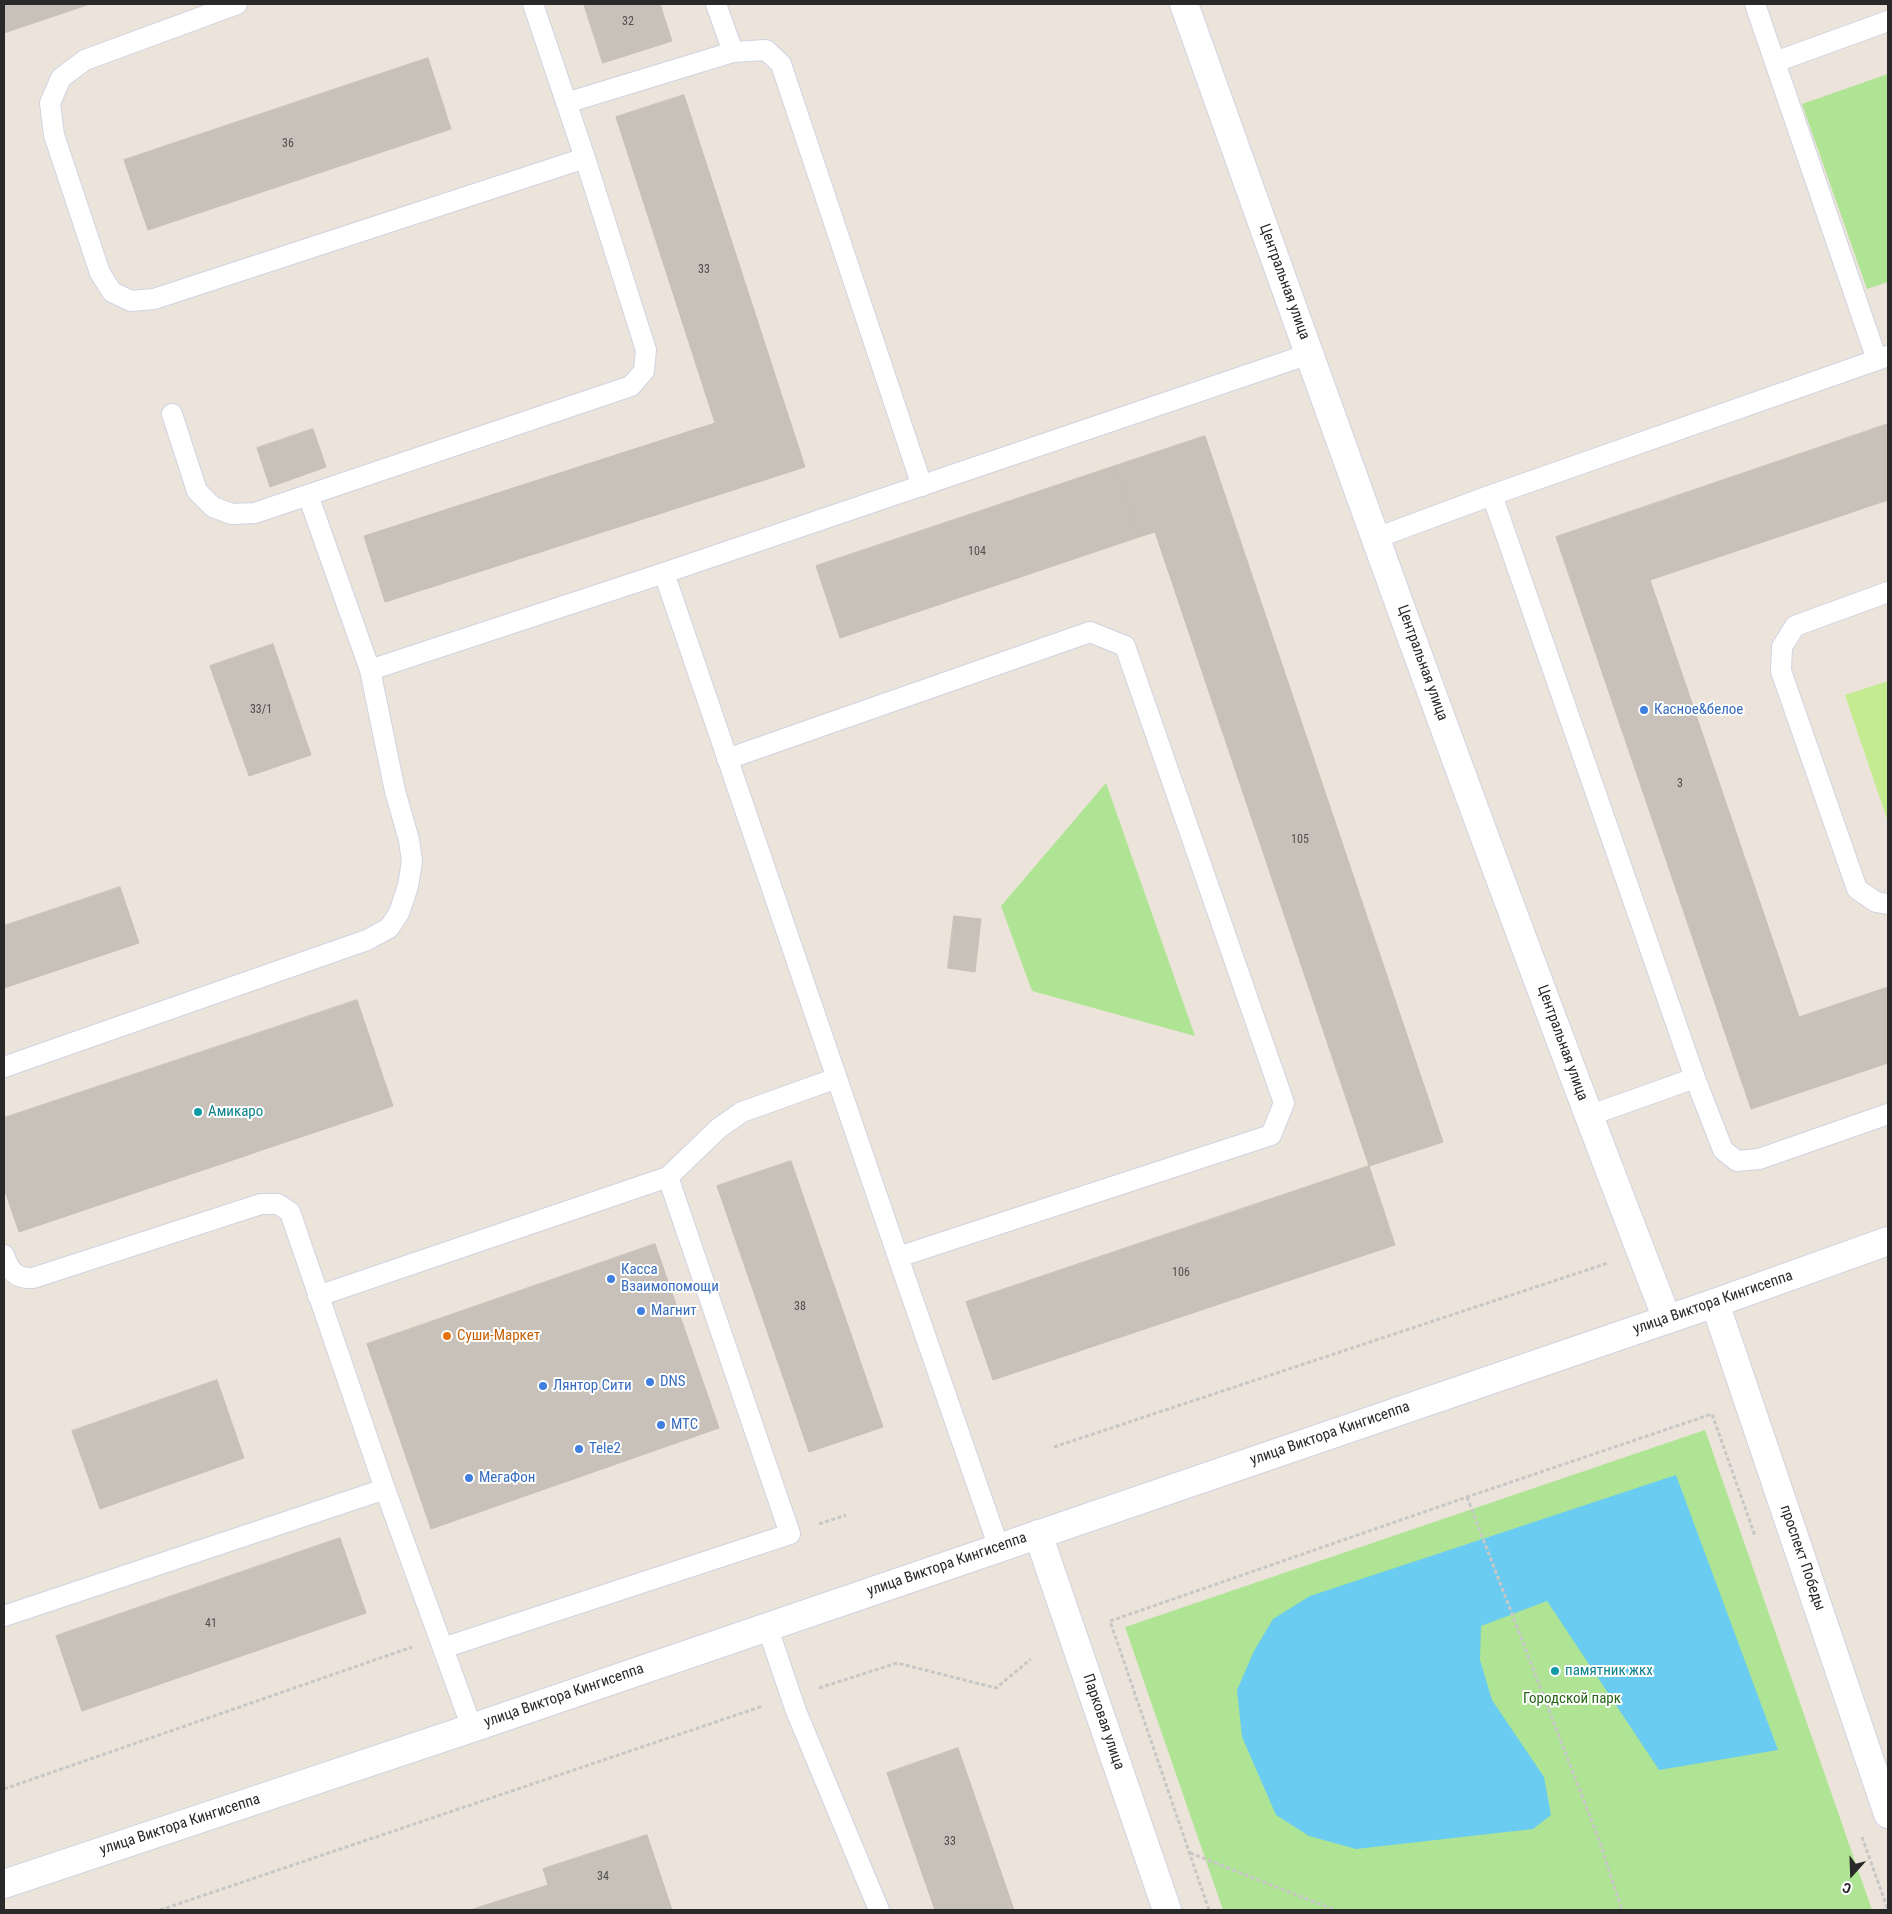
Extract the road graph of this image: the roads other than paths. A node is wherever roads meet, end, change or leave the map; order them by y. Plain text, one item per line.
1 (237, 4) edge
2 (533, 4) edge
3 (716, 4) edge
4 (1184, 4) edge
5 (1755, 4) edge
6 (1888, 21) edge
7 (733, 52) junction
8 (1775, 62) junction
9 (566, 103) junction
10 (585, 158) junction
11 (1309, 354) junction
12 (1883, 358) edge
13 (172, 414) dead end
14 (922, 486) junction
15 (308, 495) junction
16 (1492, 495) junction
17 (1376, 538) junction
18 (664, 573) junction
19 (1888, 592) edge
20 (370, 670) junction
21 (727, 758) junction
22 (1888, 904) edge
23 (4, 1067) edge
24 (837, 1078) junction
25 (1695, 1078) junction
26 (1888, 1114) edge
27 (1588, 1116) junction
28 (668, 1177) junction
29 (1888, 1241) edge
30 (4, 1254) edge
31 (898, 1257) junction
32 (318, 1296) junction
33 (1715, 1303) junction
34 (1667, 1319) junction
35 (385, 1489) junction
36 (1038, 1534) junction
37 (999, 1548) junction
38 (4, 1616) edge
39 (767, 1626) junction
40 (443, 1648) junction
41 (472, 1728) junction
42 (1888, 1814) edge
43 (4, 1884) edge
44 (878, 1910) edge
45 (1167, 1910) edge

1 - 10 lane
2 - 9 lane
3 - 7 lane
4 - 11 street, Центральная улица
5 - 8 lane
6 - 8 lane
7 - 9 lane
7 - 14 lane
8 - 12 lane
9 - 10 lane
10 - 15 lane
11 - 14 lane
11 - 17 street, Центральная улица
12 - 16 lane
13 - 15 lane
14 - 18 lane
15 - 20 lane
16 - 17 lane
16 - 25 lane
17 - 27 street, Центральная улица
18 - 20 lane
18 - 21 lane
19 - 22 lane
20 - 23 lane
21 - 24 lane
21 - 31 lane
24 - 28 lane
24 - 31 lane
25 - 26 lane
25 - 27 lane
27 - 34 street, Центральная улица
28 - 32 lane
28 - 40 lane
29 - 33 street, улица Виктора Кингисеппа
30 - 32 lane
31 - 37 lane
32 - 35 lane
33 - 34 street, улица Виктора Кингисеппа
33 - 42 street, проспект Победы
34 - 36 street, улица Виктора Кингисеппа
35 - 38 lane
35 - 40 lane
36 - 37 street, улица Виктора Кингисеппа
36 - 45 street, Парковая улица
37 - 39 street, улица Виктора Кингисеппа
39 - 41 street, улица Виктора Кингисеппа
39 - 44 lane
40 - 41 lane
41 - 43 street, улица Виктора Кингисеппа

